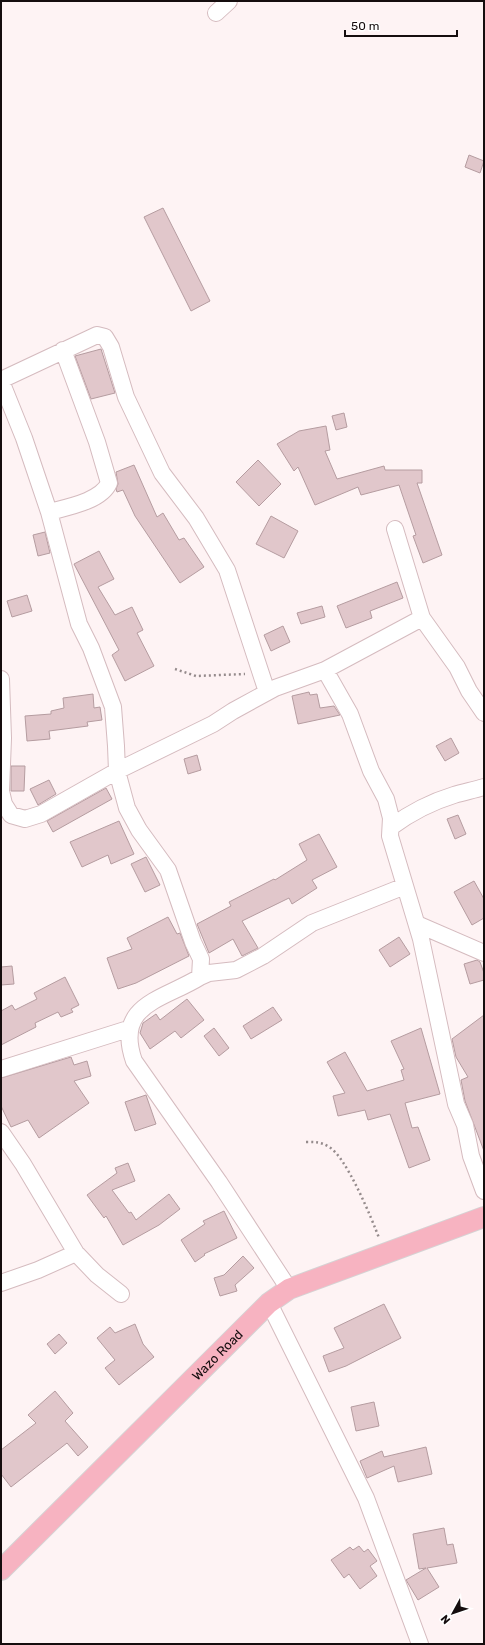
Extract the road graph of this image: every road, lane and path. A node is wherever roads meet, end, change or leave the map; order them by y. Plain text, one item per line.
1 (229, 1) edge
2 (216, 14) dead end
3 (63, 350) junction
4 (1, 381) edge
5 (49, 512) junction
6 (395, 529) dead end
7 (422, 618) junction
8 (175, 669) dead end
9 (325, 670) junction
10 (261, 674) junction
11 (1, 679) edge
12 (267, 692) junction
13 (484, 713) edge
14 (1, 766) edge
15 (117, 771) junction
16 (484, 787) edge
17 (391, 827) junction
18 (405, 886) junction
19 (417, 924) junction
20 (484, 953) edge
21 (200, 977) junction
22 (129, 1035) junction
23 (1, 1069) edge
24 (1, 1132) edge
25 (306, 1142) dead end
26 (484, 1191) edge
27 (484, 1217) edge
28 (76, 1253) junction
29 (385, 1253) junction
30 (1, 1283) edge
31 (289, 1289) junction
32 (121, 1294) dead end
33 (269, 1303) junction
34 (1, 1570) edge
35 (420, 1644) edge

1 - 2 street
3 - 4 street
3 - 5 street
3 - 10 street
4 - 5 street
5 - 15 street
6 - 7 street
7 - 9 street
7 - 13 street
8 - 10 path
9 - 12 street
9 - 17 street
10 - 12 street
11 - 14 street
12 - 15 street
14 - 15 street
15 - 21 street
16 - 17 street
17 - 18 street
18 - 19 street
18 - 21 street
19 - 20 street
19 - 26 street
21 - 22 street
22 - 23 street
22 - 31 street
24 - 28 street
25 - 29 path
27 - 29 main road, Wazo Road
28 - 30 street
28 - 32 street
29 - 31 main road, Wazo Road
31 - 33 main road, Wazo Road
33 - 34 main road, Wazo Road
33 - 35 street

